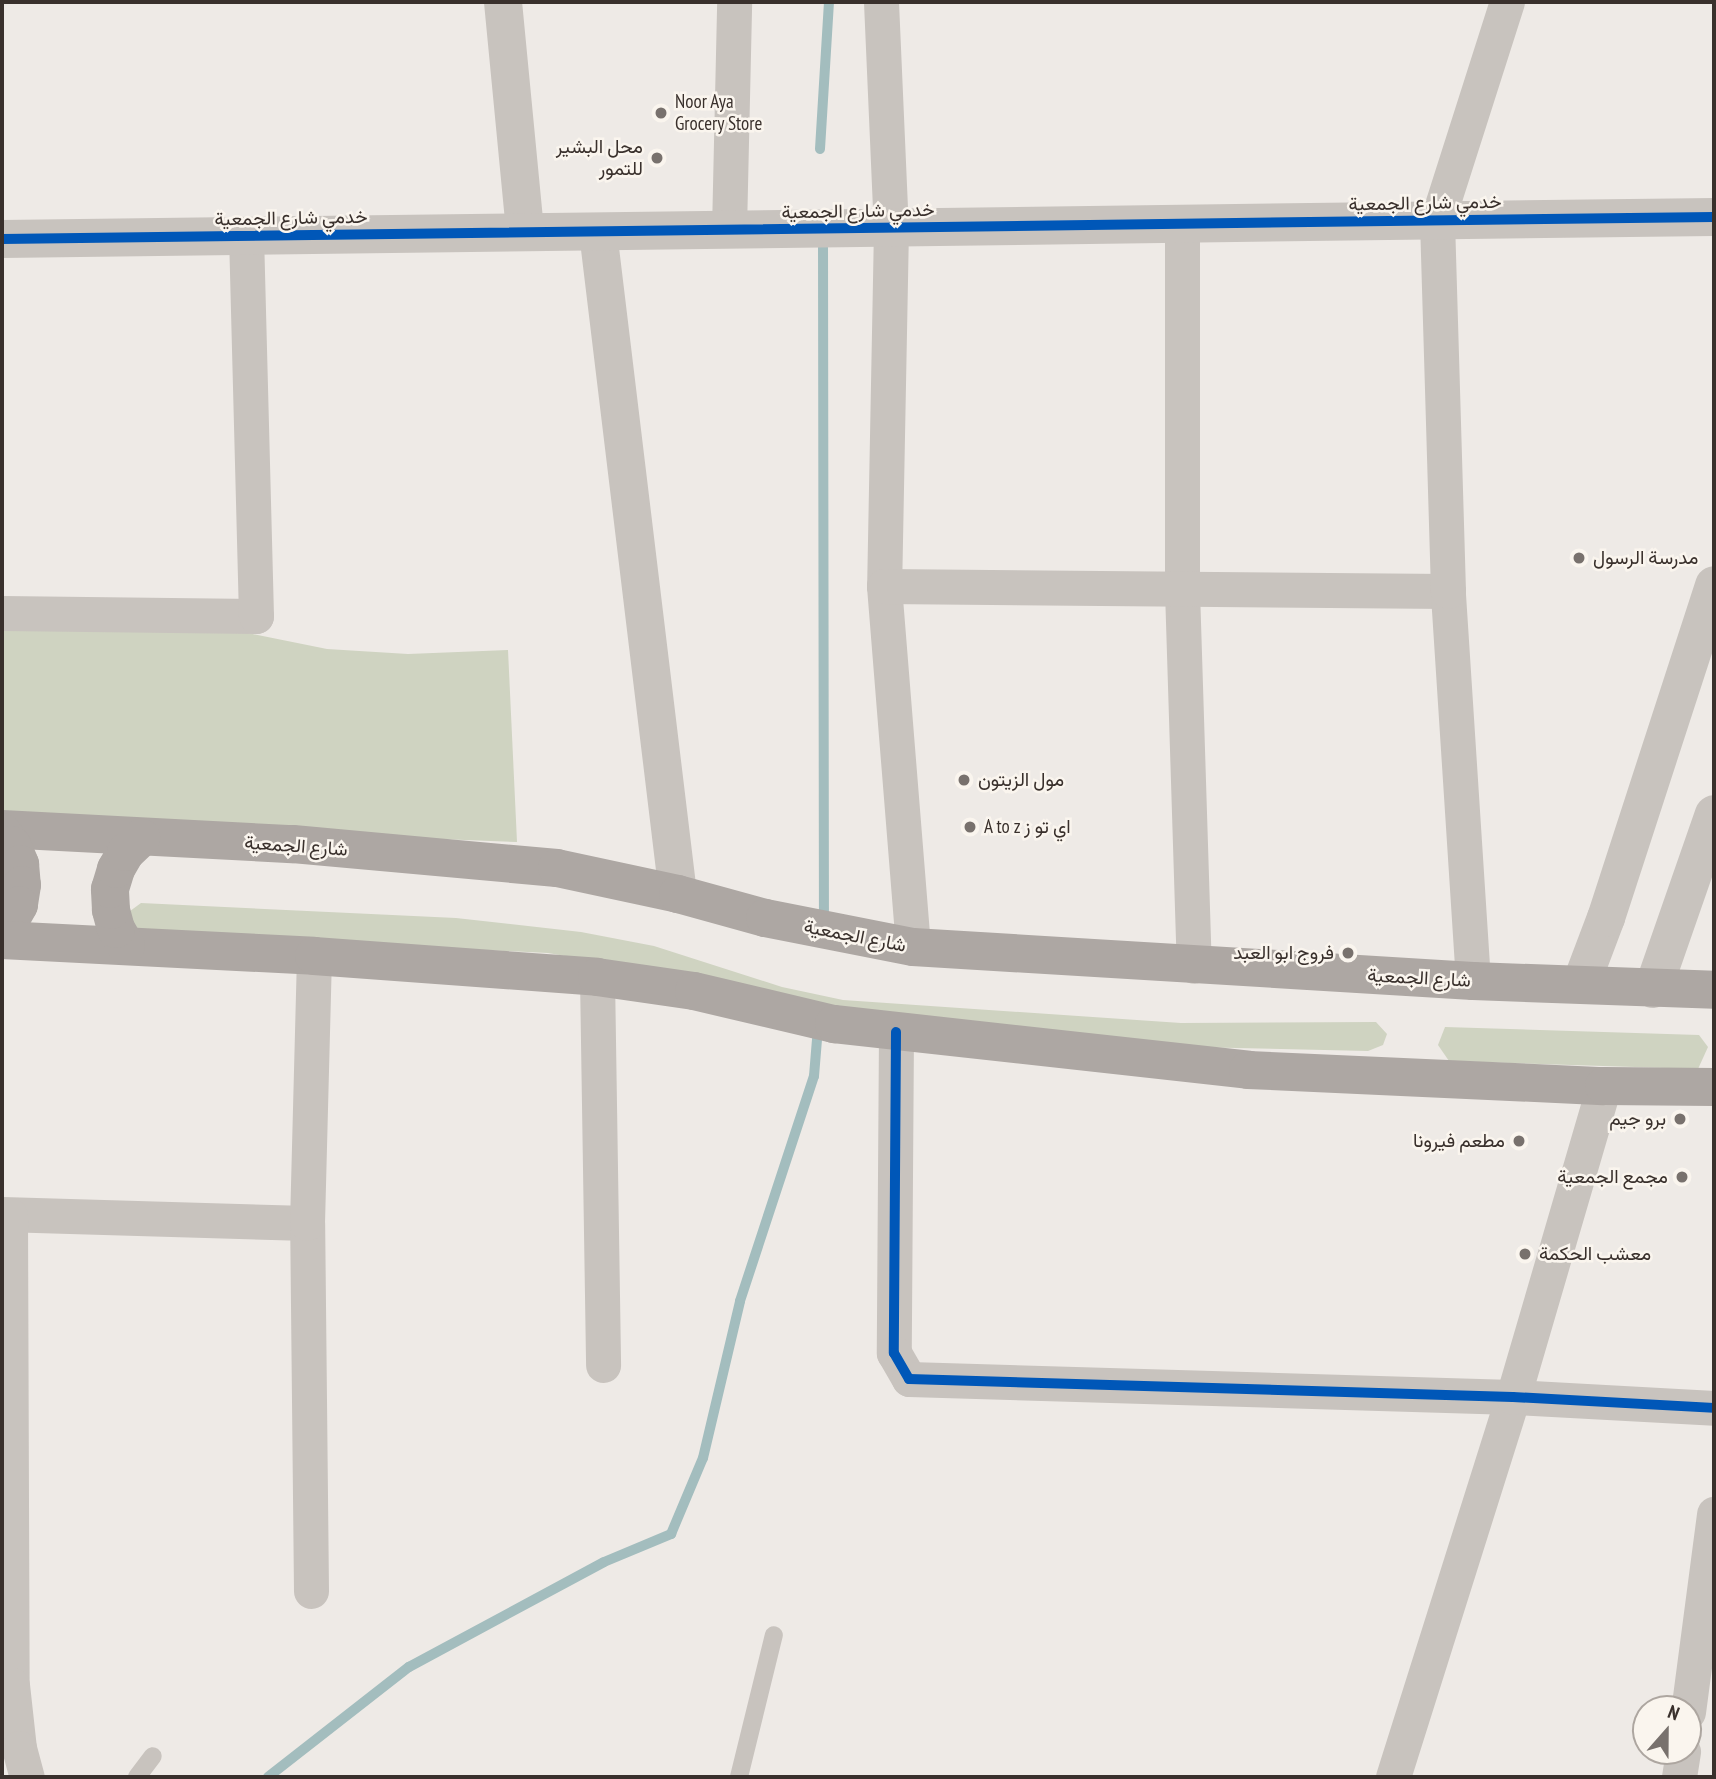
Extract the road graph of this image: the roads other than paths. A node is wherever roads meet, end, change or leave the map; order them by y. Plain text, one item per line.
1 (503, 2) edge
2 (734, 2) edge
3 (881, 2) edge
4 (1507, 2) edge
5 (1714, 217) edge
6 (1437, 220) junction
7 (1182, 224) junction
8 (891, 228) junction
9 (729, 230) junction
10 (525, 232) junction
11 (598, 232) junction
12 (246, 236) junction
13 (2, 240) edge
14 (1714, 585) edge
15 (884, 586) junction
16 (1182, 590) junction
17 (1448, 591) junction
18 (2, 613) edge
19 (1714, 814) edge
20 (2, 831) edge
21 (141, 838) junction
22 (678, 894) junction
23 (1606, 918) junction
24 (2, 934) edge
25 (1674, 935) junction
26 (2, 940) edge
27 (126, 946) junction
28 (913, 947) junction
29 (314, 956) junction
30 (1194, 966) junction
31 (597, 977) junction
32 (1473, 981) junction
33 (1581, 984) junction
34 (1653, 989) junction
35 (1714, 990) edge
36 (896, 1032) junction
37 (1604, 1086) junction
38 (1714, 1087) edge
39 (6, 1215) edge
40 (307, 1223) junction
41 (603, 1365) dead end
42 (1513, 1397) junction
43 (1714, 1408) edge
44 (1714, 1514) edge
45 (311, 1591) dead end
46 (774, 1635) dead end
47 (1690, 1695) edge
48 (153, 1756) dead end
49 (27, 1777) edge
50 (137, 1777) edge
51 (739, 1777) edge
52 (1393, 1777) edge

1 - 10 street
2 - 9 street
3 - 8 street
4 - 6 street
5 - 6 street, خدمي شارع الجمعية
6 - 7 street, خدمي شارع الجمعية
6 - 17 street
7 - 8 street, خدمي شارع الجمعية
7 - 16 street
8 - 9 street, خدمي شارع الجمعية
8 - 15 street
9 - 11 street, خدمي شارع الجمعية
10 - 11 street, خدمي شارع الجمعية
10 - 12 street, خدمي شارع الجمعية
11 - 22 street
12 - 13 street, خدمي شارع الجمعية
12 - 18 street
14 - 23 street
15 - 16 street
15 - 28 street
16 - 17 street
16 - 30 street
17 - 32 street
19 - 25 street
20 - 21 main road, شارع الجمعية
20 - 24 main road
21 - 22 main road, شارع الجمعية
21 - 27 main road
22 - 28 main road, شارع الجمعية
23 - 25 street
23 - 33 street
25 - 34 street
26 - 27 main road
27 - 29 main road
28 - 30 main road, شارع الجمعية
29 - 31 main road
29 - 40 street
30 - 32 main road, شارع الجمعية
31 - 36 main road
31 - 41 street
32 - 33 main road, شارع الجمعية
33 - 34 main road, شارع الجمعية
34 - 35 main road, شارع الجمعية
36 - 37 main road
36 - 42 street
37 - 38 main road
37 - 42 street
39 - 40 street
39 - 49 street
40 - 45 street
42 - 43 street
42 - 52 street
44 - 47 street
46 - 51 lane
48 - 50 lane

